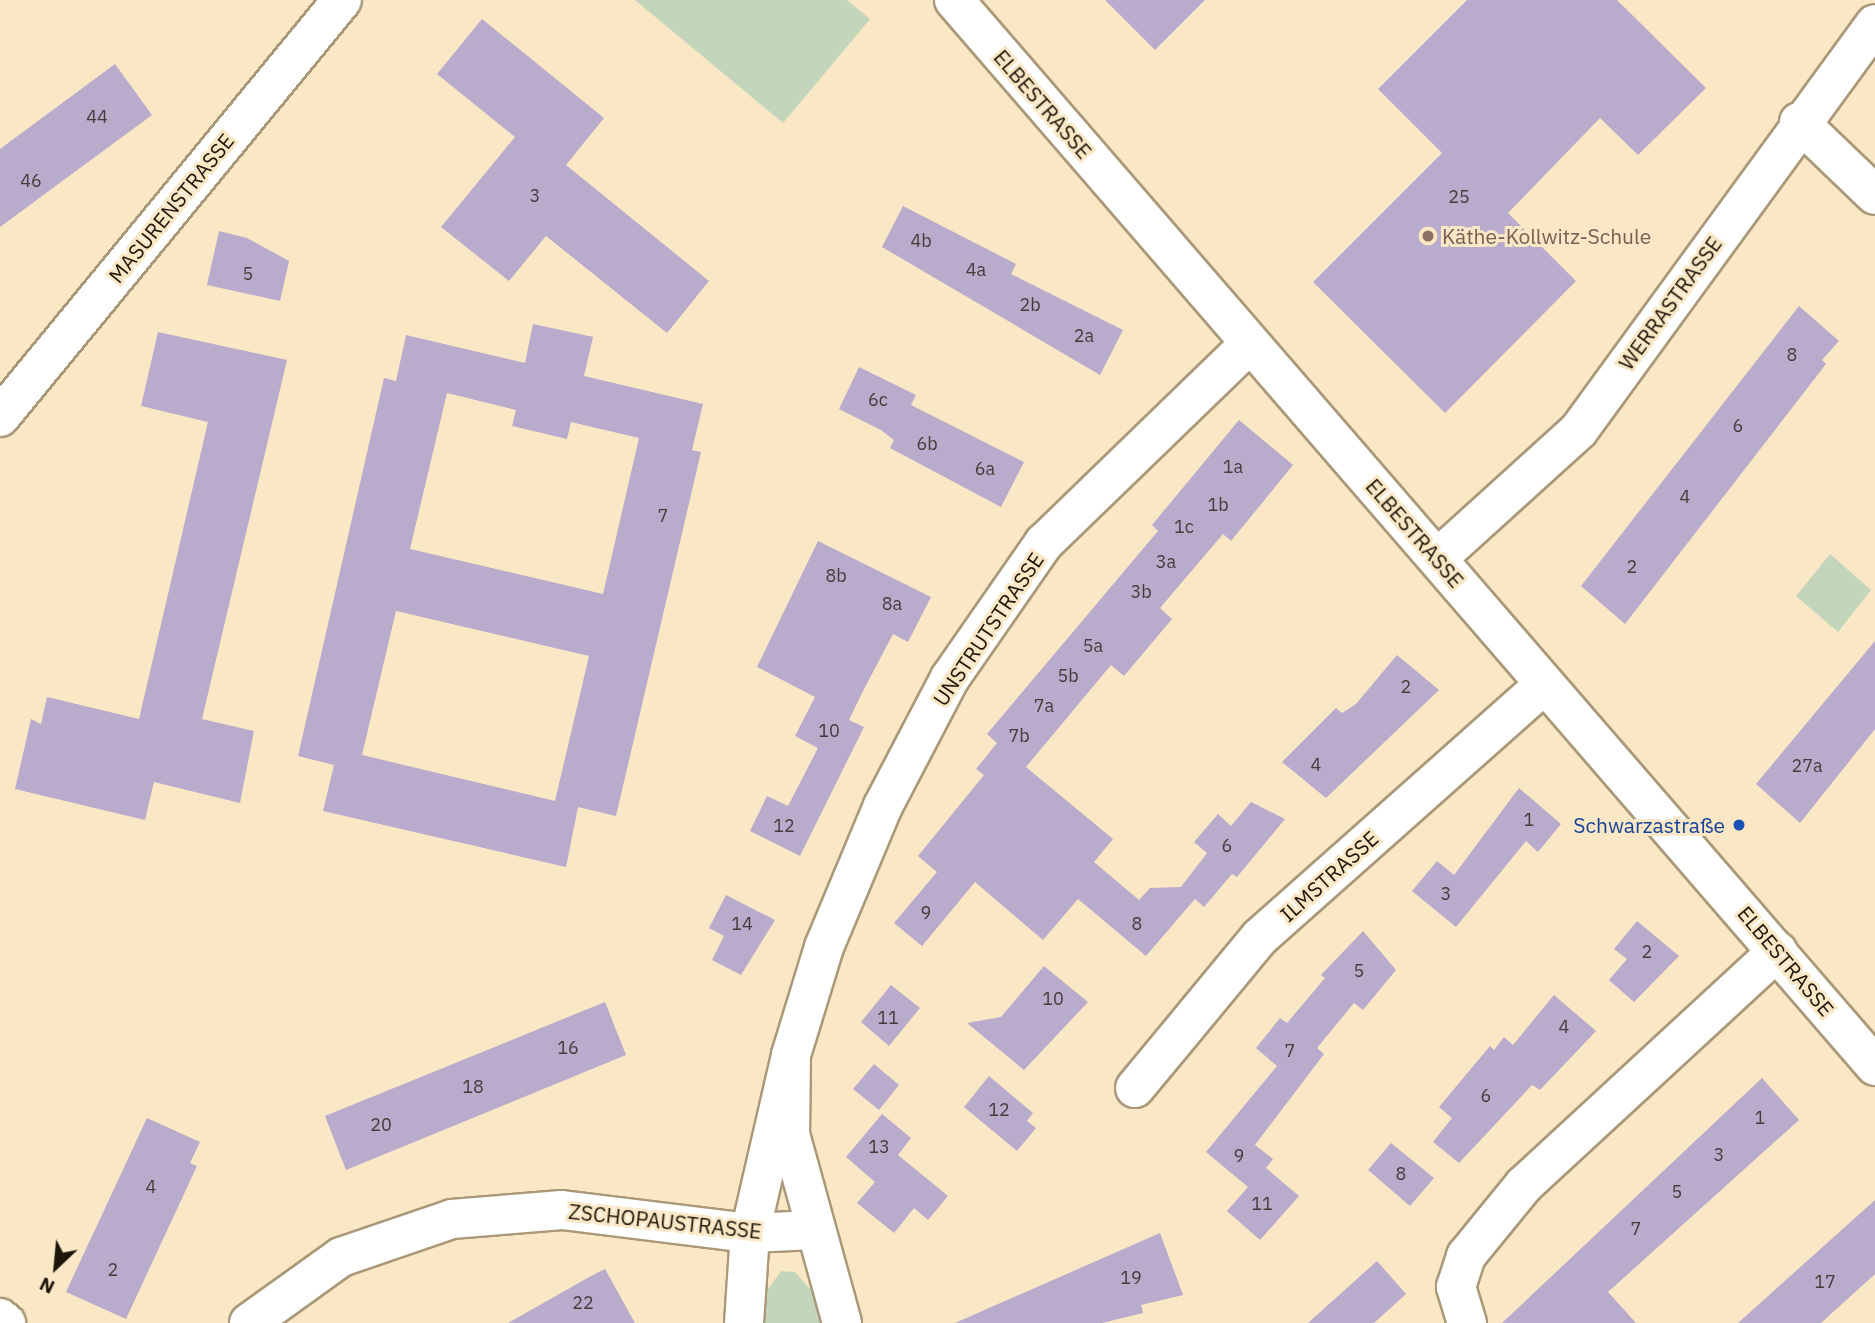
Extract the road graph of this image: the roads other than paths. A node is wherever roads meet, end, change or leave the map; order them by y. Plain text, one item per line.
1 (342, 0) edge
2 (954, 0) edge
3 (1875, 24) edge
4 (1799, 122) junction
5 (1875, 195) edge
6 (1249, 344) junction
7 (0, 417) edge
8 (1438, 558) junction
9 (1545, 684) junction
10 (1778, 951) junction
11 (791, 1055) junction
12 (1875, 1066) edge
13 (1135, 1088) dead end
14 (814, 1230) junction
15 (750, 1233) junction
16 (0, 1318) edge
17 (6, 1323) edge
18 (249, 1323) edge
19 (744, 1323) edge
20 (842, 1323) edge
21 (1467, 1323) edge

1 - 7 street, MASURENSTRASSE
2 - 6 street, ELBESTRASSE
3 - 4 street, WERRASTRASSE
4 - 5 street
4 - 8 street, WERRASTRASSE
6 - 8 street, ELBESTRASSE
6 - 11 street, UNSTRUTSTRASSE
8 - 9 street, ELBESTRASSE
9 - 10 street, ELBESTRASSE
9 - 13 street, ILMSTRASSE
10 - 12 street, ELBESTRASSE
10 - 21 street
11 - 14 street, UNSTRUTSTRASSE
11 - 15 street, UNSTRUTSTRASSE
14 - 15 street, ZSCHOPAUSTRASSE
14 - 20 street, UNSTRUTSTRASSE
15 - 18 street, ZSCHOPAUSTRASSE
15 - 19 street, UNSTRUTSTRASSE
16 - 17 street

